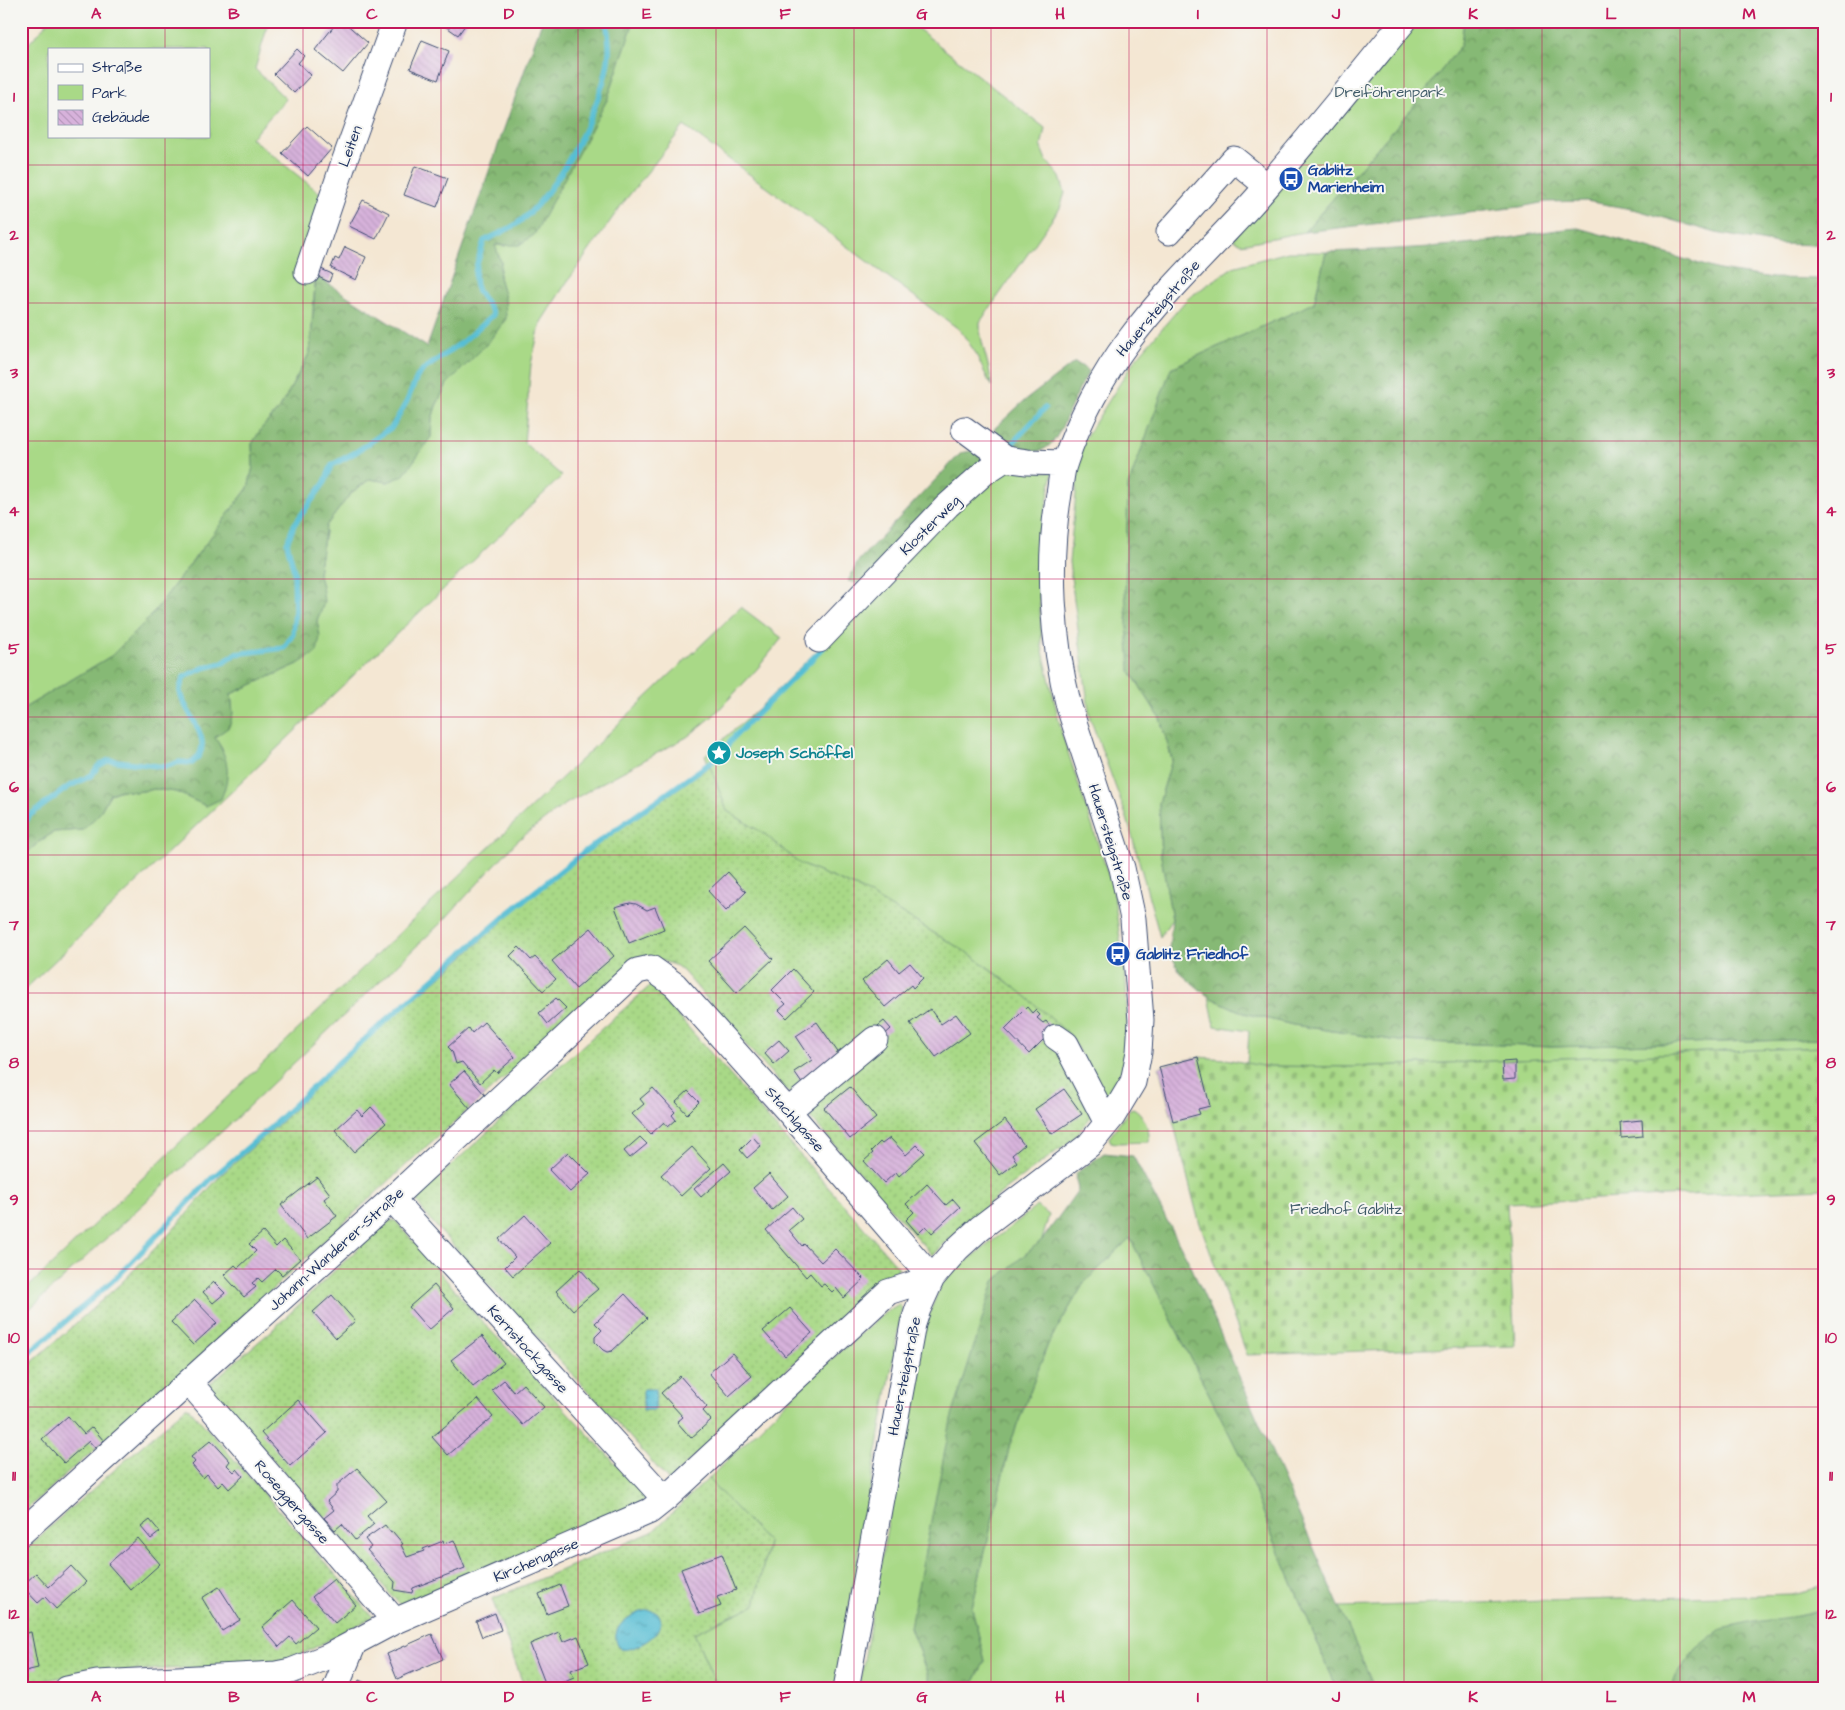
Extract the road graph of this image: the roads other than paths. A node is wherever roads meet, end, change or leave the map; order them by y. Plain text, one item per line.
1 (395, 21) edge
2 (1404, 21) edge
3 (1267, 186) junction
4 (1169, 232) dead end
5 (307, 272) dead end
6 (964, 429) dead end
7 (1005, 459) junction
8 (1064, 463) junction
9 (819, 640) dead end
10 (651, 968) joint
11 (1056, 1037) dead end
12 (875, 1039) dead end
13 (788, 1111) junction
14 (1107, 1123) junction
15 (392, 1199) junction
16 (932, 1278) junction
17 (189, 1382) junction
18 (665, 1499) junction
19 (21, 1533) edge
20 (395, 1621) junction
21 (355, 1641) junction
22 (67, 1689) edge
23 (335, 1689) edge
24 (846, 1689) edge

1 - 5 street, Leiten
2 - 3 street, Hauersteigstraße
3 - 4 street
3 - 8 street, Hauersteigstraße
6 - 7 street
7 - 8 street
7 - 9 street, Klosterweg
8 - 14 street, Hauersteigstraße
10 - 13 street, Stachlgasse
10 - 15 street, Johann-Wanderer-Straße
11 - 14 street
12 - 13 street
13 - 16 street, Stachlgasse
14 - 16 street, Hauersteigstraße
15 - 17 street, Johann-Wanderer-Straße
15 - 18 street, Kernstockgasse
16 - 18 street, Kirchengasse
16 - 24 street, Hauersteigstraße
17 - 19 street, Johann-Wanderer-Straße
17 - 20 street, Roseggergasse
18 - 20 street, Kirchengasse
20 - 21 street, Kirchengasse
21 - 22 street, Kirchengasse
21 - 23 street

